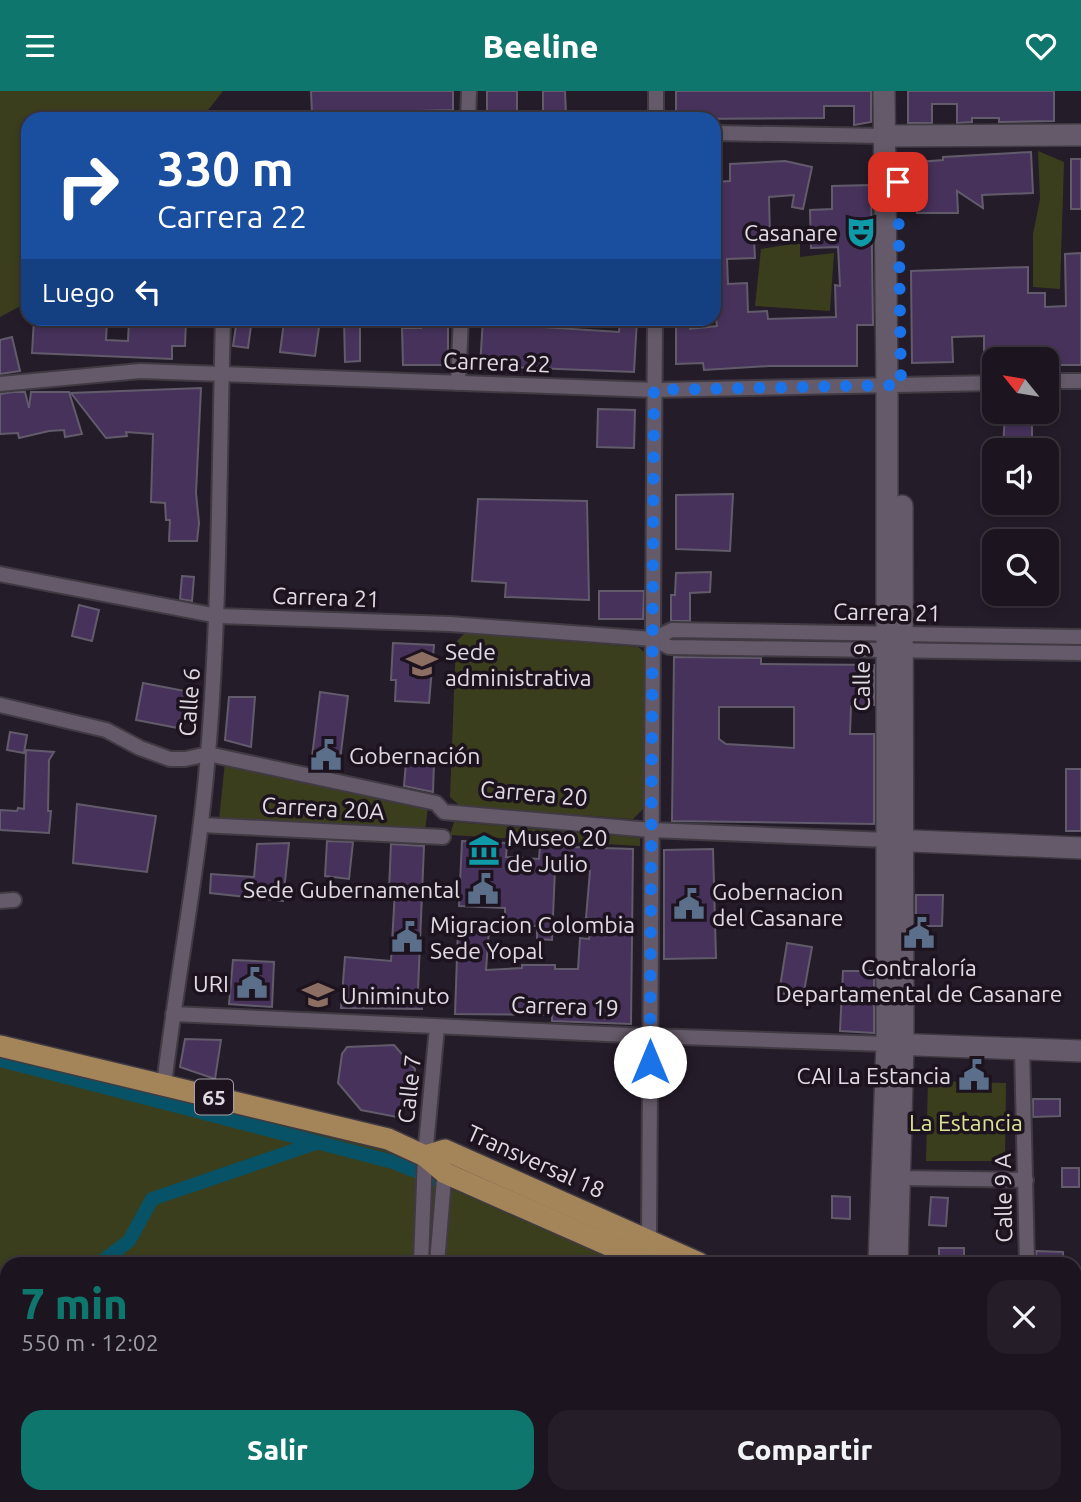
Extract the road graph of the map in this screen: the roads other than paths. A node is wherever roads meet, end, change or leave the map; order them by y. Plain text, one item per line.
1 (469, 91) edge
2 (656, 91) edge
3 (884, 91) edge
4 (897, 91) edge
5 (468, 112) edge
6 (656, 112) edge
7 (721, 133) edge
8 (1081, 135) edge
9 (890, 136) junction
10 (223, 326) edge
11 (461, 326) edge
12 (655, 326) edge
13 (222, 372) junction
14 (1059, 381) edge
15 (1081, 381) edge
16 (458, 383) junction
17 (982, 383) edge
18 (0, 384) edge
19 (894, 385) junction
20 (654, 390) junction
21 (0, 574) edge
22 (218, 616) junction
23 (1081, 637) edge
24 (653, 639) junction
25 (896, 642) junction
26 (1081, 653) edge
27 (0, 705) edge
28 (208, 754) junction
29 (201, 825) junction
30 (651, 830) junction
31 (443, 837) dead end
32 (895, 840) junction
33 (1081, 848) edge
34 (173, 1014) junction
35 (437, 1027) junction
36 (650, 1036) junction
37 (895, 1044) junction
38 (0, 1046) edge
39 (1022, 1049) junction
40 (1081, 1051) edge
41 (164, 1085) junction
42 (432, 1154) junction
43 (882, 1161) junction
44 (444, 1173) junction
45 (900, 1178) junction
46 (1026, 1180) junction
47 (646, 1254) edge
48 (421, 1257) edge
49 (437, 1257) edge
50 (664, 1257) edge
51 (879, 1257) edge
52 (897, 1257) edge
53 (1027, 1257) edge

1 - 5 street
2 - 6 street
3 - 9 main road, Calle 9
4 - 9 main road, Calle 9
7 - 9 street
8 - 9 main road
9 - 19 main road, Calle 9
10 - 13 street, Calle 6
11 - 16 street
12 - 20 street
13 - 16 street, Carrera 22
13 - 18 street, Carrera 22
13 - 22 street, Calle 6
14 - 15 street
16 - 20 street, Carrera 22
17 - 19 street, Carrera 22
19 - 20 street, Carrera 22
19 - 25 main road, Calle 9
20 - 24 street
21 - 22 street, Carrera 21
22 - 24 street, Carrera 21
22 - 28 street, Calle 6
23 - 25 street, Carrera 21
24 - 25 street, Carrera 21
24 - 30 street
25 - 26 street, Carrera 21
25 - 32 main road, Calle 9
27 - 28 street, Carrera 20
28 - 29 street, Calle 6
28 - 30 street, Carrera 20
29 - 31 street, Carrera 20A
29 - 34 street, Calle 6
30 - 32 street, Carrera 20
30 - 36 street
32 - 33 main road, Carrera 20
32 - 37 main road, Calle 9
34 - 35 street, Carrera 19
34 - 41 street, Calle 6
35 - 36 street, Carrera 19
35 - 42 street, Calle 7
36 - 37 street, Carrera 19
36 - 47 street
37 - 39 main road, Carrera 19
37 - 43 main road, Calle 9
37 - 45 main road, Calle 9
38 - 41 main road, 65
39 - 40 main road, Carrera 19
39 - 46 street, Calle 9 A
41 - 42 main road, 65
42 - 44 main road, Transversal 18 / 65
42 - 47 main road, Transversal 18 / 65
42 - 48 street, Calle 7
43 - 45 street
43 - 51 main road, Calle 9
44 - 47 main road, Transversal 18 / 65
44 - 49 street
45 - 46 street
45 - 52 main road, Calle 9
46 - 53 street, Calle 9 A
47 - 50 main road, Transversal 18 / 65

